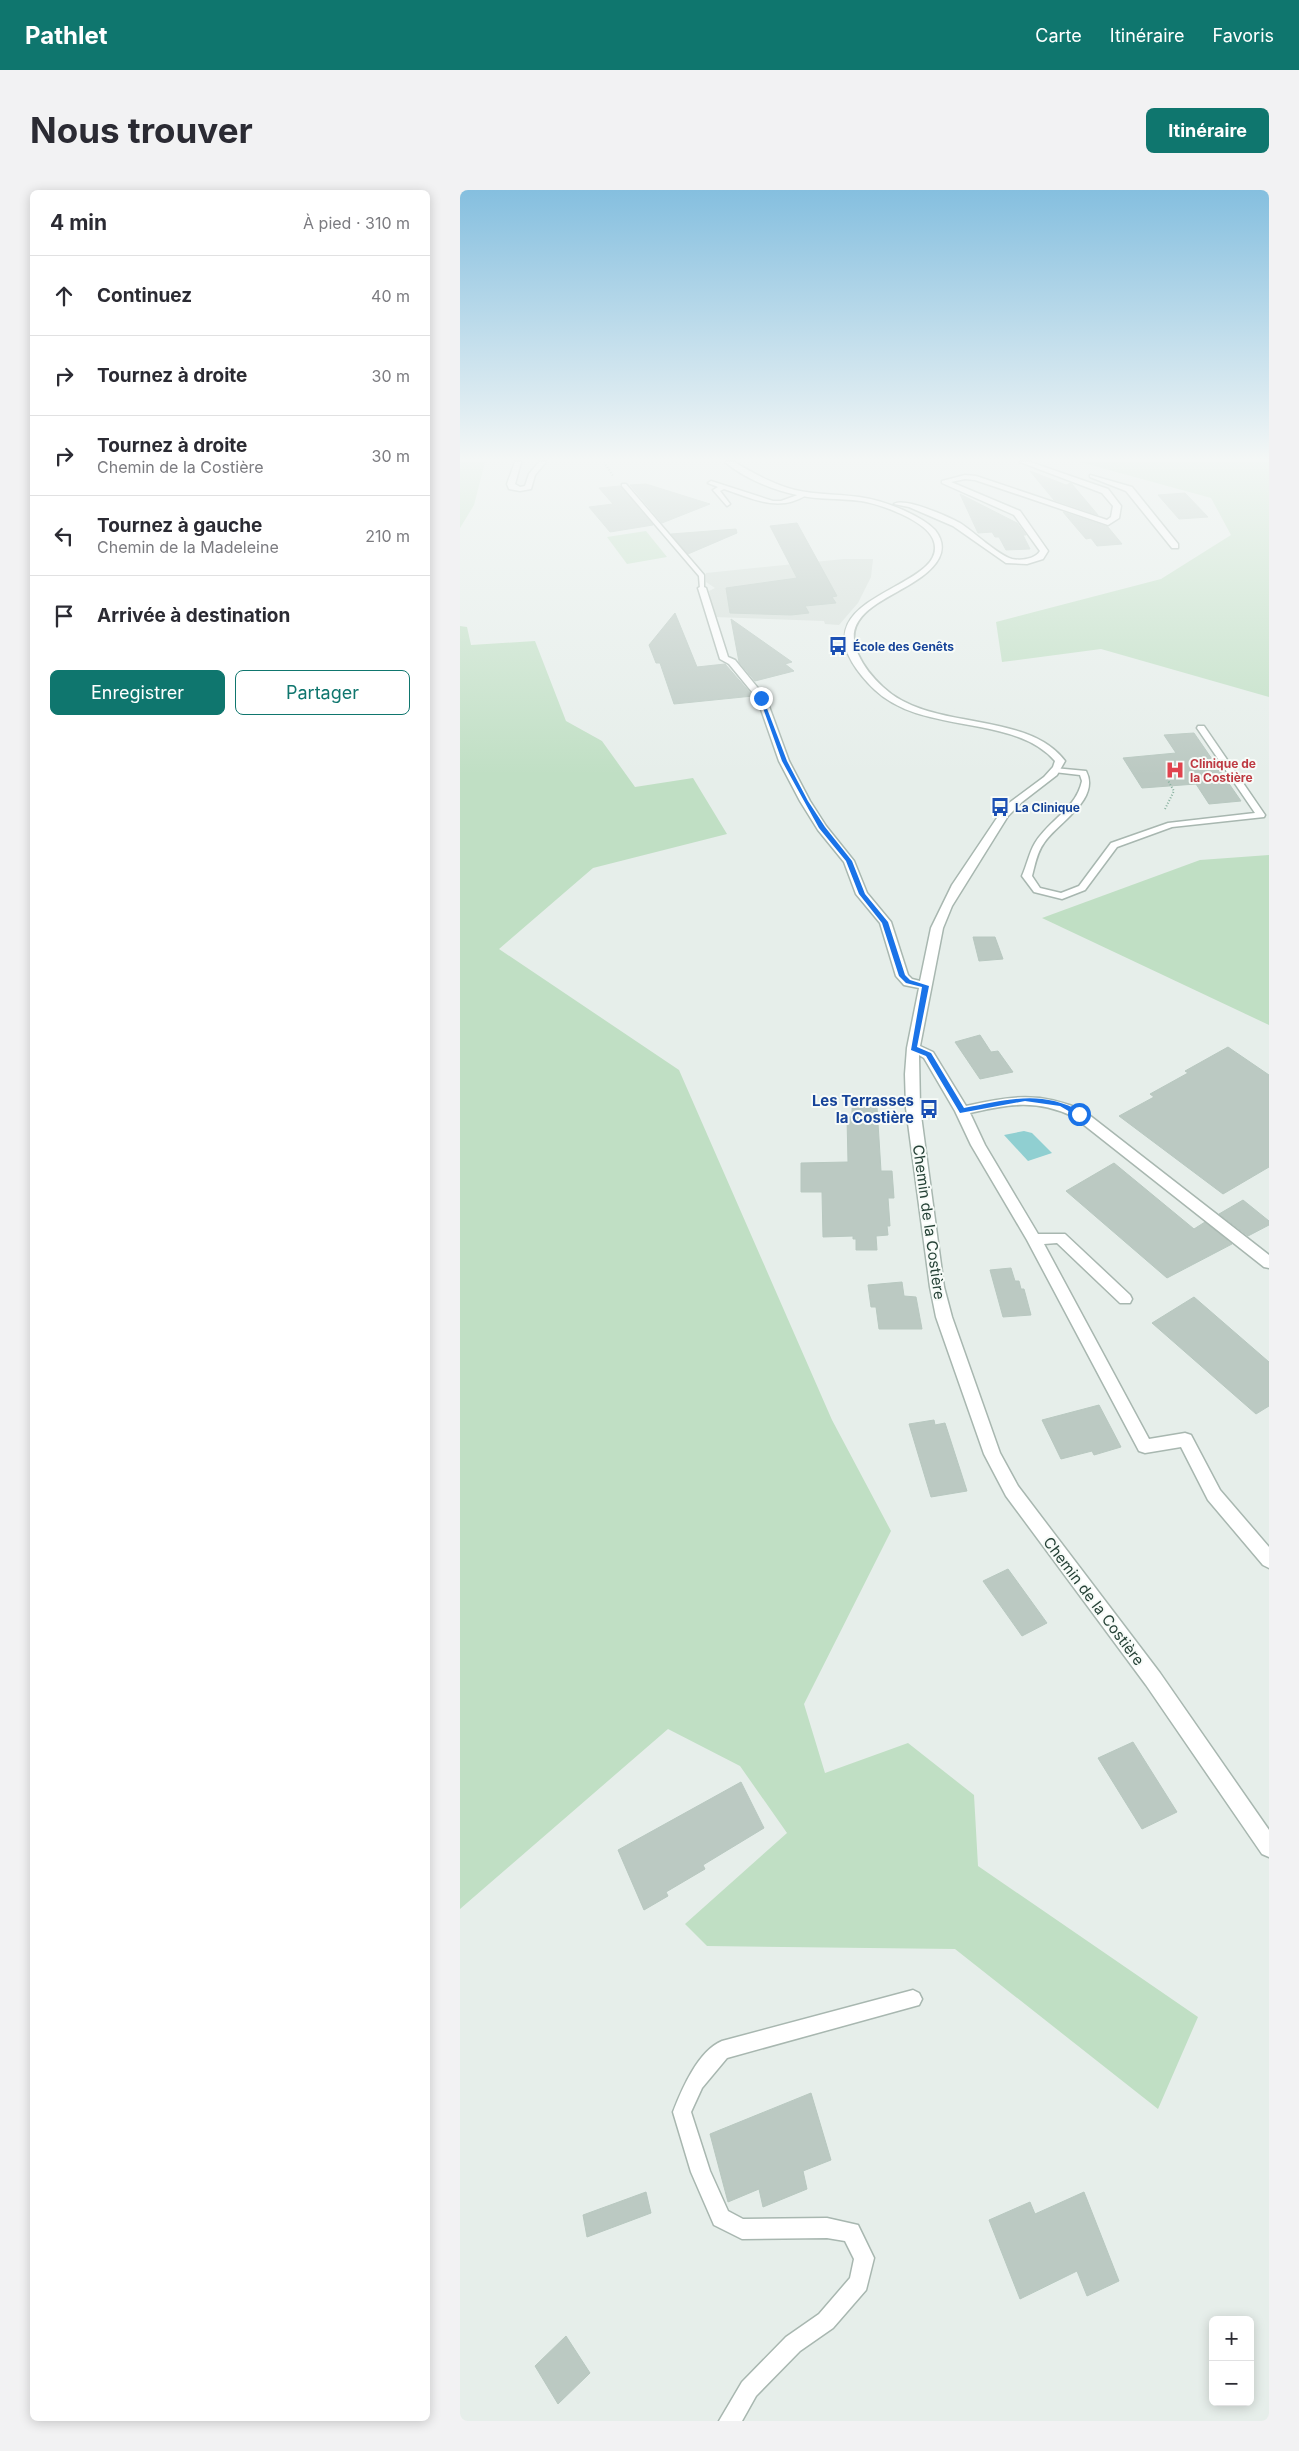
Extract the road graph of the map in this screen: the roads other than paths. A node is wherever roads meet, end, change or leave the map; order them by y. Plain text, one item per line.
1 (694, 566) edge
2 (931, 566) edge
3 (702, 588) joint
4 (1201, 728) dead end
5 (1057, 770) junction
6 (926, 986) junction
7 (914, 1048) junction
8 (962, 1111) junction
9 (1034, 1239) junction
10 (1269, 1263) edge
11 (1125, 1299) dead end
12 (1269, 1560) edge
13 (1269, 1847) edge
14 (913, 1999) dead end
15 (730, 2421) edge

1 - 3 lane
2 - 5 street
3 - 6 street
4 - 5 lane
5 - 6 street, Chemin de la Costière
6 - 7 street, Chemin de la Costière
7 - 8 street
7 - 13 street, Chemin de la Costière
8 - 9 street
8 - 10 street
9 - 11 street
9 - 12 street
14 - 15 lane

